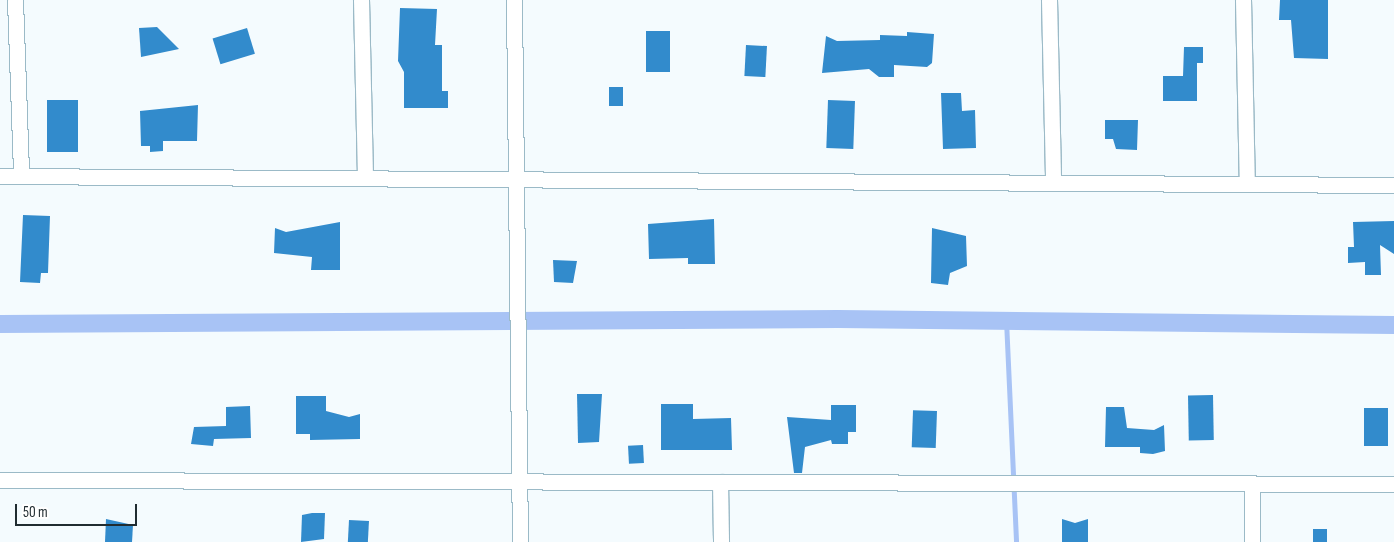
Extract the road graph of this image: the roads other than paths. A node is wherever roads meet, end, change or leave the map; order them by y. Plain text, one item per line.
1 (15, 0) edge
2 (361, 0) edge
3 (514, 0) edge
4 (1049, 0) edge
5 (1242, 0) edge
6 (0, 176) edge
7 (21, 176) junction
8 (365, 178) junction
9 (516, 179) junction
10 (1052, 183) junction
11 (1247, 184) junction
12 (1394, 185) edge
13 (0, 480) edge
14 (520, 482) junction
15 (720, 482) junction
16 (1252, 484) junction
17 (1394, 484) edge
18 (520, 542) edge
19 (721, 542) edge
20 (1252, 542) edge

1 - 7 street
2 - 8 street
3 - 9 street
4 - 10 street
5 - 11 street
6 - 7 street
7 - 8 street
8 - 9 street
9 - 10 street
9 - 14 street
10 - 11 street
11 - 12 street
13 - 14 street
14 - 15 street
14 - 18 street
15 - 16 street
15 - 19 street
16 - 17 street
16 - 20 street

